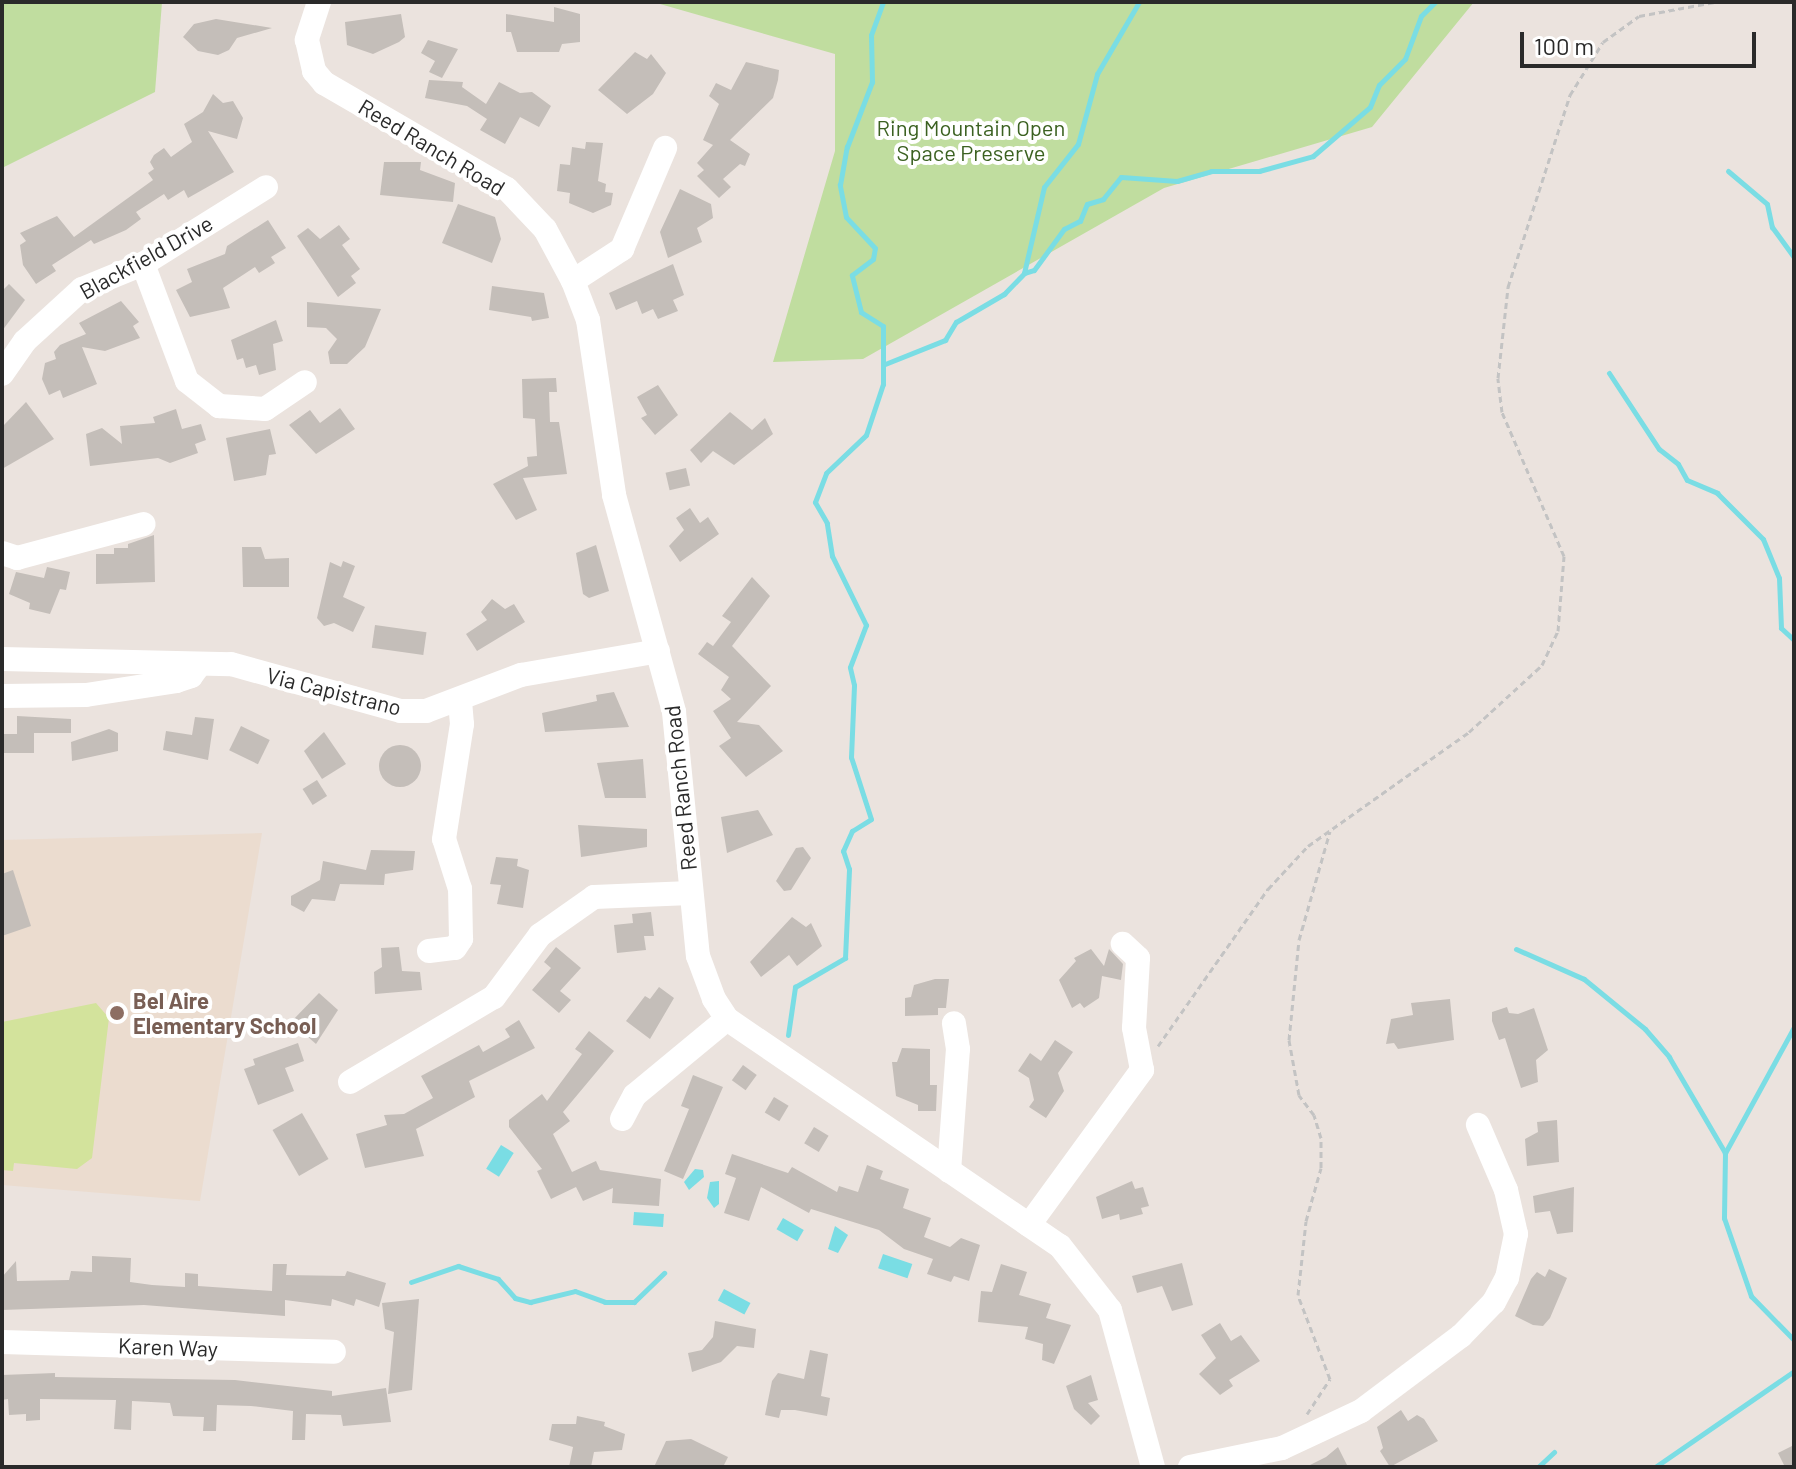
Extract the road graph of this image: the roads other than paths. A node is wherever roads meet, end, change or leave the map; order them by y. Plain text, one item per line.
1 (319, 2) edge
2 (665, 148) dead end
3 (266, 187) dead end
4 (143, 264) junction
5 (573, 281) junction
6 (2, 374) edge
7 (305, 382) dead end
8 (144, 524) dead end
9 (2, 553) edge
10 (658, 651) junction
11 (2, 659) edge
12 (200, 664) junction
13 (2, 696) edge
14 (460, 699) junction
15 (690, 893) junction
16 (1123, 944) dead end
17 (429, 951) dead end
18 (727, 1019) junction
19 (954, 1023) dead end
20 (350, 1082) dead end
21 (622, 1119) dead end
22 (1478, 1125) dead end
23 (949, 1171) junction
24 (1029, 1225) junction
25 (2, 1342) edge
26 (334, 1352) dead end
27 (1153, 1467) edge
28 (1190, 1467) edge

1 - 5 street, Reed Ranch Road
2 - 5 street
3 - 4 street, Blackfield Drive
4 - 6 street, Blackfield Drive
4 - 7 street
5 - 10 street, Reed Ranch Road
8 - 9 street
10 - 14 street, Via Capistrano
10 - 15 street, Reed Ranch Road
11 - 12 street, Via Capistrano
12 - 13 street
12 - 14 street, Via Capistrano
14 - 17 street
15 - 18 street, Reed Ranch Road
15 - 20 street
16 - 24 street
18 - 21 street
18 - 23 street
19 - 23 street
22 - 28 street
23 - 24 street
24 - 27 street
25 - 26 street, Karen Way

